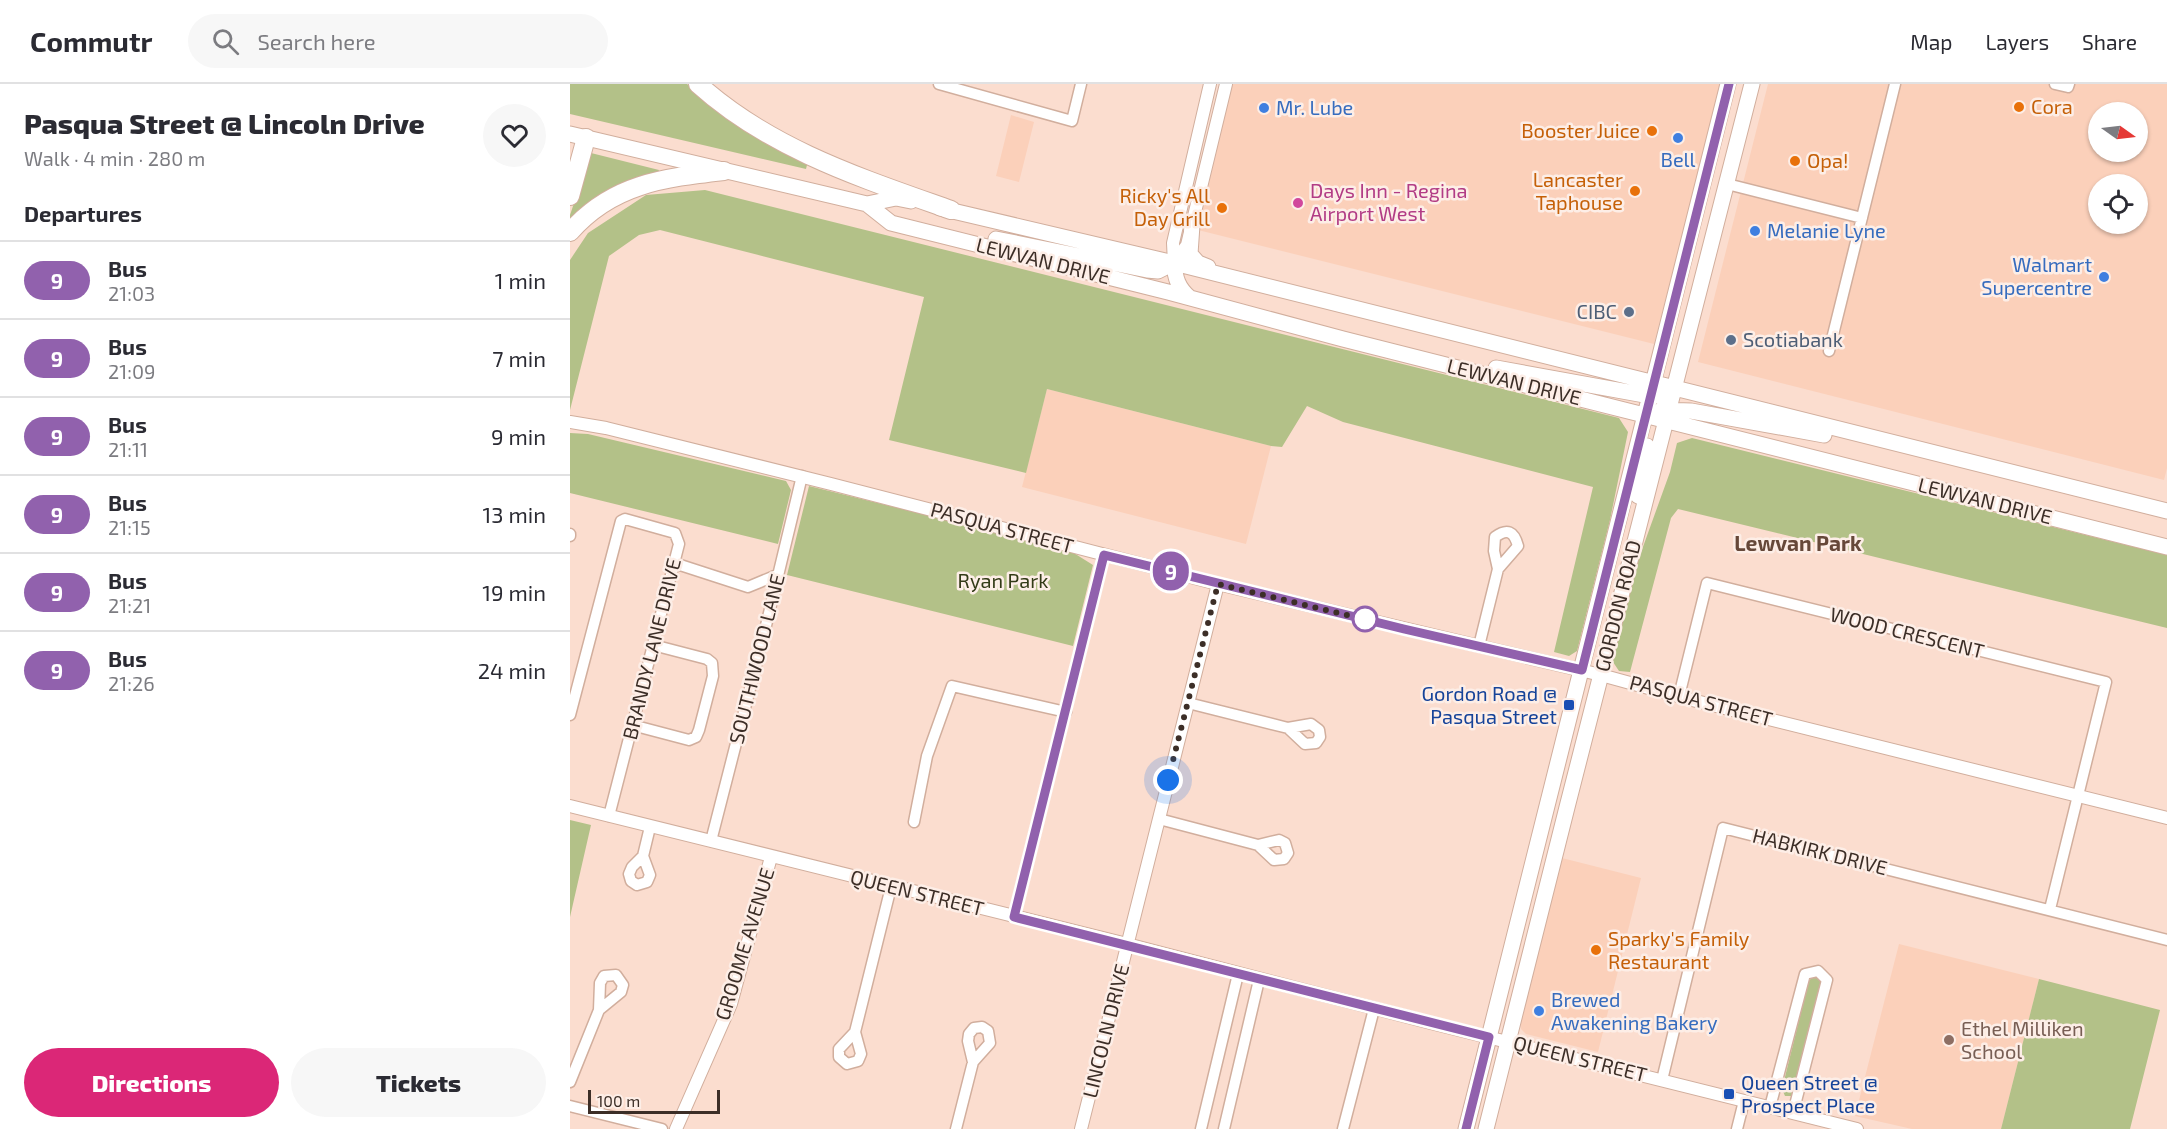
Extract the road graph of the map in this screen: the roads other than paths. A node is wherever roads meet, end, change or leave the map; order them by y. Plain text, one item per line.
1 (698, 84) edge
2 (939, 84) edge
3 (1081, 84) edge
4 (1210, 84) edge
5 (1226, 84) edge
6 (1728, 84) edge
7 (1752, 84) edge
8 (1895, 84) edge
9 (2055, 84) edge
10 (2068, 86) edge
11 (578, 136) edge
12 (724, 171) junction
13 (1727, 184) junction
14 (570, 196) edge
15 (867, 204) junction
16 (951, 210) junction
17 (1862, 218) junction
18 (891, 223) junction
19 (1192, 225) junction
20 (570, 232) edge
21 (1174, 263) junction
22 (1277, 288) junction
23 (1190, 298) junction
24 (1343, 339) junction
25 (1829, 351) dead end
26 (1676, 388) junction
27 (1654, 392) junction
28 (1658, 415) junction
29 (570, 422) edge
30 (1962, 461) junction
31 (802, 476) junction
32 (2167, 511) edge
33 (2167, 547) edge
34 (1104, 555) junction
35 (674, 563) junction
36 (1498, 569) dead end
37 (777, 575) junction
38 (1218, 584) junction
39 (653, 645) junction
40 (1479, 646) junction
41 (1582, 670) junction
42 (1601, 675) junction
43 (1679, 696) junction
44 (1188, 703) junction
45 (1066, 712) junction
46 (570, 715) edge
47 (632, 725) junction
48 (1288, 729) dead end
49 (2078, 795) junction
50 (570, 806) edge
51 (609, 816) junction
52 (2167, 818) edge
53 (1159, 819) junction
54 (914, 822) dead end
55 (651, 826) junction
56 (711, 841) junction
57 (1258, 845) dead end
58 (644, 856) dead end
59 (771, 857) junction
60 (891, 887) junction
61 (2050, 909) junction
62 (1014, 917) junction
63 (2167, 940) edge
64 (1127, 944) junction
65 (1238, 974) junction
66 (1259, 980) junction
67 (1374, 1009) junction
68 (599, 1010) dead end
69 (855, 1032) dead end
70 (1489, 1037) junction
71 (1508, 1041) junction
72 (974, 1062) dead end
73 (1662, 1080) junction
74 (570, 1082) edge
75 (1744, 1101) junction
76 (570, 1106) edge
77 (1770, 1107) junction
78 (1793, 1113) junction
79 (662, 1129) edge
80 (676, 1129) edge
81 (956, 1129) edge
82 (1081, 1129) edge
83 (1201, 1129) edge
84 (1224, 1129) edge
85 (1343, 1129) edge
86 (1466, 1129) edge
87 (1486, 1129) edge
88 (1737, 1129) edge
89 (1857, 1129) edge

1 - 16 highway
2 - 3 street
4 - 21 street
5 - 19 street
6 - 27 main road, GORDON ROAD
7 - 13 main road, GORDON ROAD
8 - 17 street
9 - 10 street
11 - 12 main road, LEWVAN DRIVE
11 - 14 highway
12 - 15 main road, LEWVAN DRIVE
12 - 20 highway
13 - 17 street
13 - 26 main road, GORDON ROAD
15 - 16 main road, LEWVAN DRIVE
15 - 18 main road, LEWVAN DRIVE
16 - 21 main road, LEWVAN DRIVE
17 - 25 street
18 - 21 main road
18 - 23 main road, LEWVAN DRIVE
19 - 21 street
19 - 22 main road
21 - 22 main road, LEWVAN DRIVE
21 - 23 main road
22 - 27 main road, LEWVAN DRIVE
23 - 24 main road, LEWVAN DRIVE
24 - 27 main road
24 - 28 main road, LEWVAN DRIVE
26 - 27 main road
26 - 28 main road, GORDON ROAD
26 - 30 main road, LEWVAN DRIVE
27 - 28 main road, GORDON ROAD
28 - 30 main road
28 - 33 main road, LEWVAN DRIVE
28 - 41 main road, GORDON ROAD
28 - 42 main road, GORDON ROAD
29 - 31 street, PASQUA STREET
30 - 32 main road, LEWVAN DRIVE
31 - 34 street, PASQUA STREET
31 - 37 street, SOUTHWOOD LANE
34 - 38 street, PASQUA STREET
34 - 45 street
35 - 37 street
35 - 39 street, BRANDY LANE DRIVE
35 - 46 street, BRANDY LANE DRIVE
36 - 40 street
37 - 56 street, SOUTHWOOD LANE
38 - 40 street, PASQUA STREET
38 - 44 street, LINCOLN DRIVE
39 - 47 street, BRANDY LANE DRIVE
39 - 47 street
40 - 41 street, PASQUA STREET
41 - 42 street, PASQUA STREET
41 - 70 main road, GORDON ROAD
42 - 43 street, PASQUA STREET
42 - 71 main road, GORDON ROAD
43 - 49 street, PASQUA STREET
43 - 49 street, WOOD CRESCENT
44 - 48 street
44 - 53 street, LINCOLN DRIVE
45 - 54 street
45 - 62 street
47 - 51 street, BRANDY LANE DRIVE
49 - 52 street, PASQUA STREET
49 - 61 street
50 - 51 street, QUEEN STREET
51 - 55 street, QUEEN STREET
53 - 57 street
53 - 64 street, LINCOLN DRIVE
55 - 56 street, QUEEN STREET
55 - 58 street
56 - 59 street, QUEEN STREET
59 - 60 street, QUEEN STREET
59 - 80 street, GROOME AVENUE
60 - 62 street, QUEEN STREET
60 - 69 street
61 - 63 street, HABKIRK DRIVE
61 - 73 street, HABKIRK DRIVE
62 - 64 street, QUEEN STREET
64 - 65 street, QUEEN STREET
64 - 82 street, LINCOLN DRIVE
65 - 66 street, QUEEN STREET
65 - 83 street
66 - 67 street, QUEEN STREET
66 - 84 street
67 - 70 street, QUEEN STREET
67 - 85 street
68 - 74 street
70 - 71 street, QUEEN STREET
70 - 86 main road, GORDON ROAD
71 - 73 street, QUEEN STREET
71 - 87 main road, GORDON ROAD
72 - 81 street
73 - 75 street, QUEEN STREET
75 - 77 street, QUEEN STREET
75 - 88 street
76 - 79 street
77 - 78 street, QUEEN STREET
77 - 78 street
78 - 89 street, QUEEN STREET

